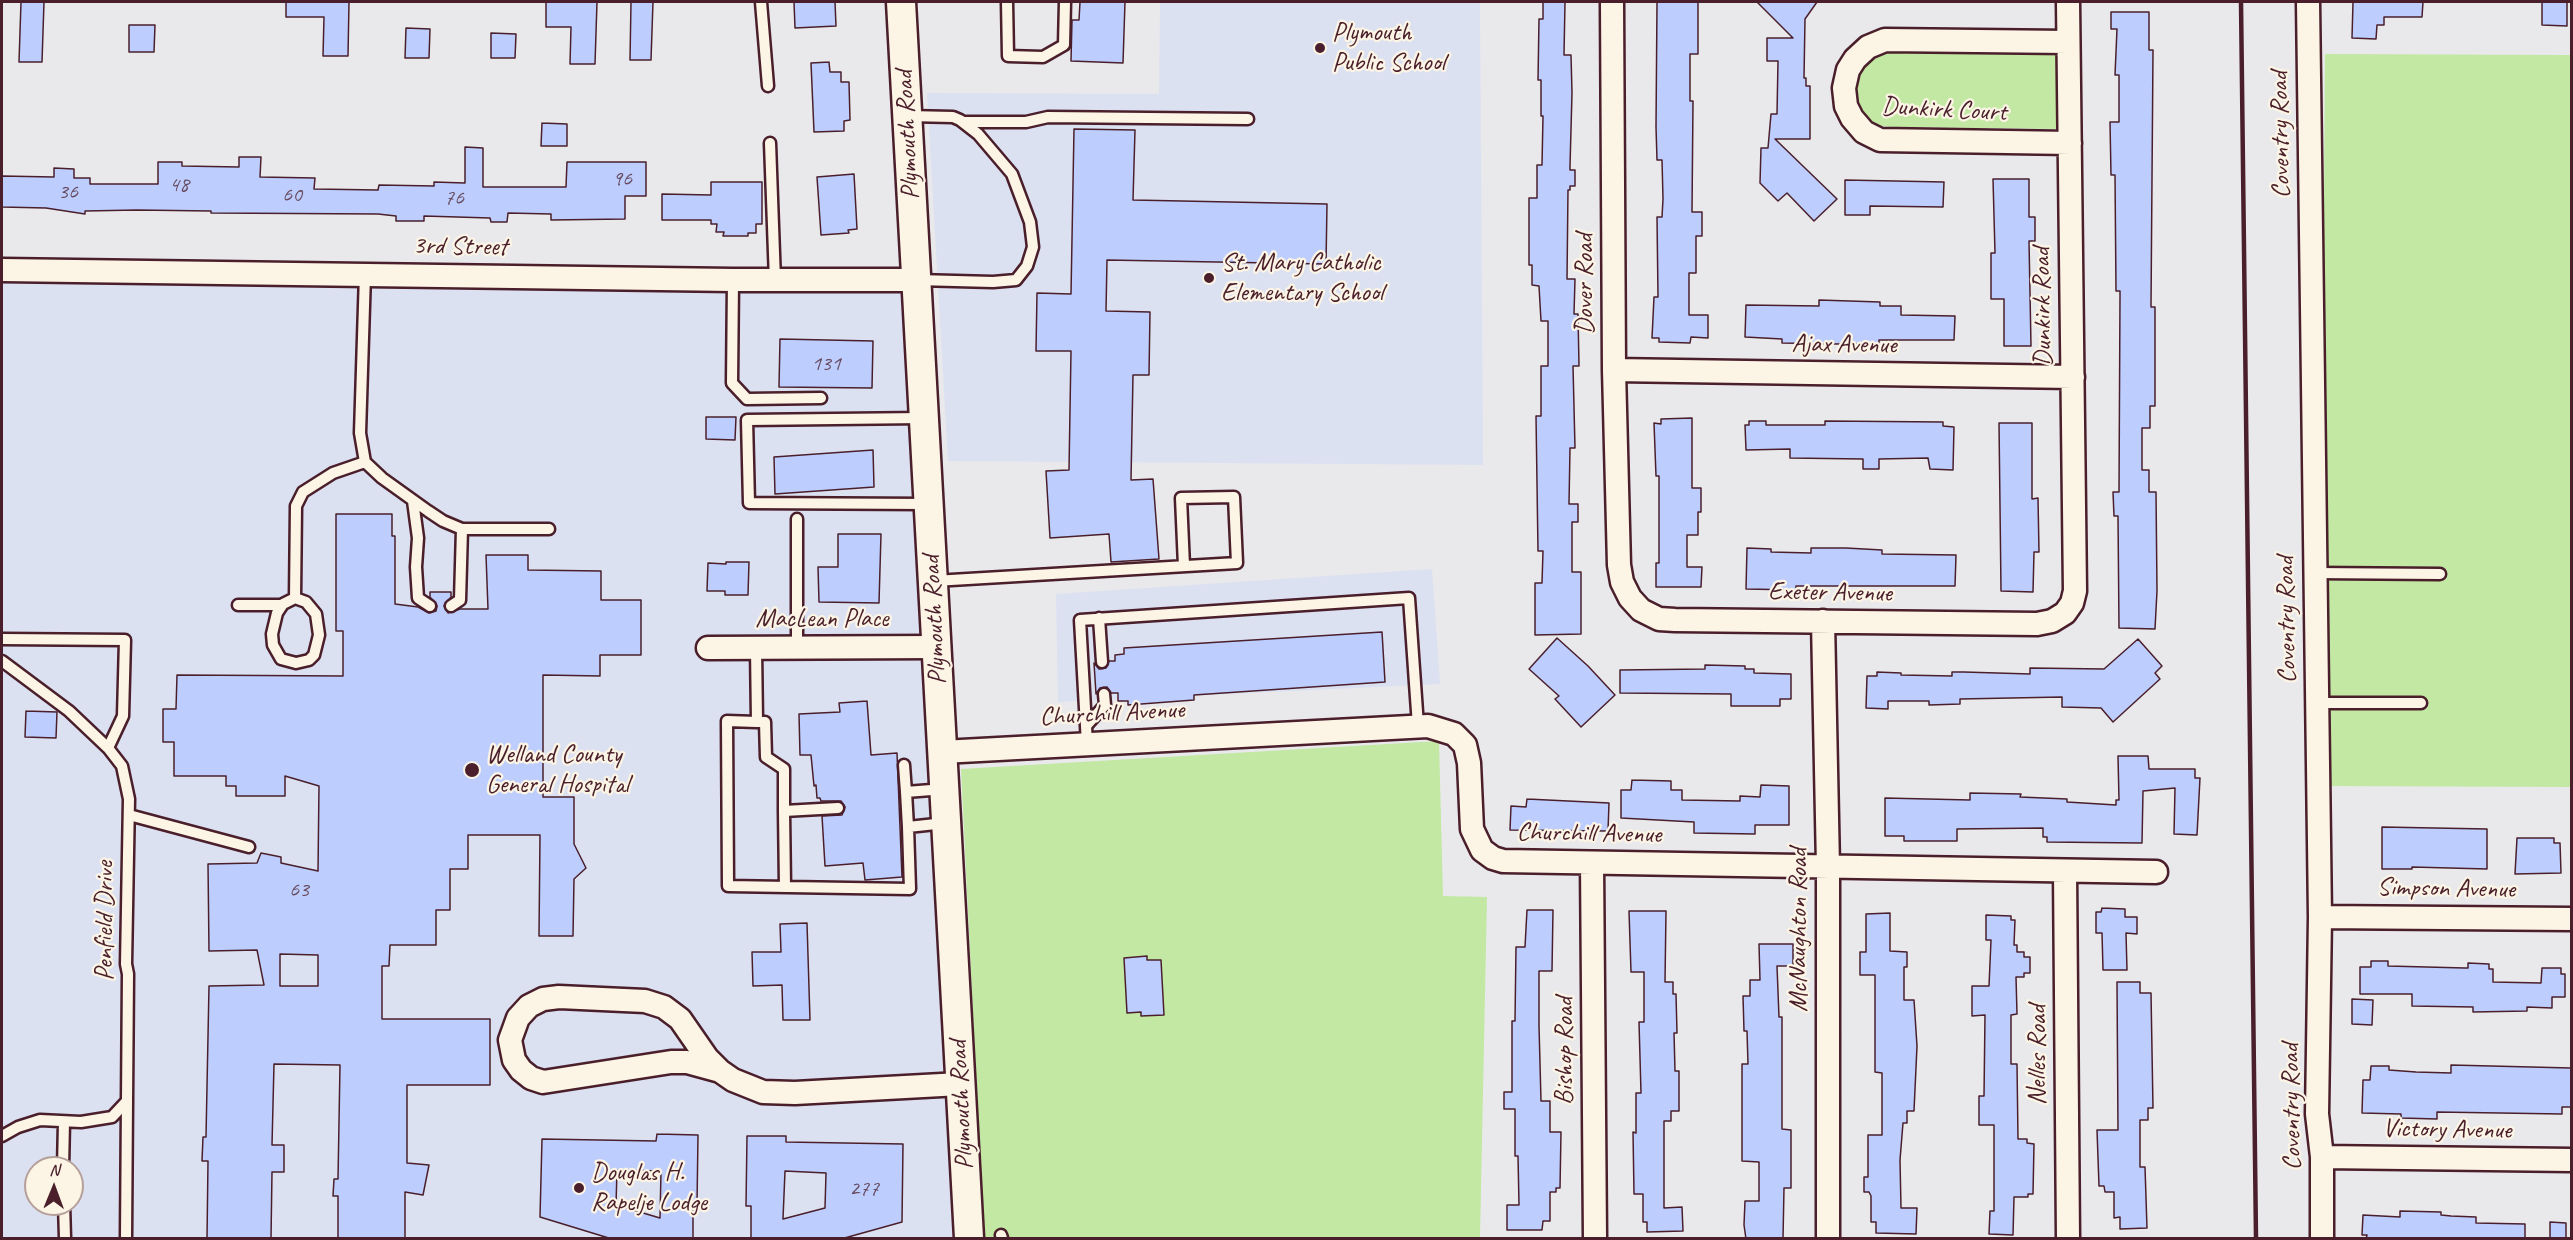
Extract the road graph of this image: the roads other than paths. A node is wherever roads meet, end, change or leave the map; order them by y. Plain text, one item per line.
1 (761, 2) edge
2 (901, 2) edge
3 (1007, 2) edge
4 (1065, 2) edge
5 (1612, 2) edge
6 (2068, 2) edge
7 (2308, 2) edge
8 (2068, 42) junction
9 (768, 86) dead end
10 (907, 116) junction
11 (1248, 119) dead end
12 (963, 122) junction
13 (770, 143) dead end
14 (2070, 143) junction
15 (2, 270) edge
16 (365, 274) junction
17 (733, 280) junction
18 (916, 280) junction
19 (774, 281) junction
20 (1614, 370) junction
21 (2073, 377) junction
22 (821, 399) dead end
23 (924, 418) junction
24 (365, 462) junction
25 (413, 501) junction
26 (929, 504) junction
27 (797, 519) dead end
28 (462, 529) junction
29 (549, 529) dead end
30 (1619, 565) joint
31 (1184, 566) junction
32 (2315, 573) junction
33 (2440, 574) dead end
34 (933, 581) junction
35 (295, 598) junction
36 (238, 604) dead end
37 (282, 605) junction
38 (430, 606) dead end
39 (451, 606) dead end
40 (2067, 610) joint
41 (1099, 618) junction
42 (1823, 621) junction
43 (2, 639) edge
44 (796, 647) junction
45 (938, 647) junction
46 (708, 648) dead end
47 (756, 648) junction
48 (2, 661) edge
49 (1102, 662) dead end
50 (1104, 694) dead end
51 (2317, 703) junction
52 (2421, 704) dead end
53 (757, 722) junction
54 (1418, 726) junction
55 (1086, 735) junction
56 (108, 748) junction
57 (942, 752) junction
58 (904, 765) dead end
59 (944, 789) junction
60 (906, 792) junction
61 (838, 808) dead end
62 (784, 811) junction
63 (129, 815) junction
64 (946, 823) junction
65 (908, 827) junction
66 (249, 847) dead end
67 (1592, 863) junction
68 (1828, 867) junction
69 (2065, 871) junction
70 (2156, 872) dead end
71 (785, 887) junction
72 (2320, 917) junction
73 (2571, 919) edge
74 (720, 1071) junction
75 (960, 1084) junction
76 (126, 1101) junction
77 (64, 1122) junction
78 (2, 1136) edge
79 (63, 1156) edge
80 (2322, 1157) junction
81 (2571, 1160) edge
82 (64, 1216) edge
83 (65, 1239) edge
84 (126, 1239) edge
85 (969, 1239) edge
86 (1595, 1239) edge
87 (1828, 1239) edge
88 (2068, 1239) edge
89 (2322, 1239) edge

1 - 9 lane
2 - 10 street, Plymouth Road
3 - 4 lane
5 - 20 street, Dover Road
6 - 8 street, Dunkirk Road
7 - 32 street, Coventry Road
8 - 14 street, Dunkirk Road
8 - 14 street, Dunkirk Court
10 - 12 lane
10 - 18 street, Plymouth Road
11 - 12 lane
12 - 18 lane
13 - 19 lane
14 - 21 street, Dunkirk Road
15 - 16 street, 3rd Street
16 - 17 street, 3rd Street
16 - 24 lane
17 - 19 street, 3rd Street
17 - 22 lane
18 - 19 street, 3rd Street
18 - 23 street, Plymouth Road
20 - 21 street, Ajax Avenue
20 - 30 street, Dover Road
21 - 40 street, Dunkirk Road
23 - 26 street, Plymouth Road
23 - 26 lane
24 - 25 lane
24 - 35 lane
25 - 28 lane
25 - 38 lane
26 - 34 street, Plymouth Road
27 - 44 lane
28 - 29 lane
28 - 39 lane
30 - 42 street, Exeter Avenue
31 - 31 lane
31 - 34 lane
32 - 33 lane
32 - 51 street, Coventry Road
34 - 45 street, Plymouth Road
35 - 37 lane
35 - 37 lane
36 - 37 lane
40 - 42 street, Exeter Avenue
41 - 49 lane
41 - 54 lane
41 - 55 lane
42 - 68 street, McNaughton Road
43 - 56 lane
44 - 45 street, MacLean Place
44 - 47 street, MacLean Place
45 - 57 street, Plymouth Road
46 - 47 street, MacLean Place
47 - 53 lane
48 - 56 lane, Penfield Drive
50 - 55 lane
51 - 52 lane
51 - 72 street, Coventry Road
53 - 62 lane
53 - 71 lane
54 - 55 street, Churchill Avenue
54 - 67 street, Churchill Avenue
55 - 57 street, Churchill Avenue
56 - 63 lane, Penfield Drive
57 - 59 street, Plymouth Road
58 - 60 lane
59 - 60 lane
59 - 64 street, Plymouth Road
60 - 65 lane
61 - 62 lane
62 - 71 lane
63 - 66 lane
63 - 76 lane, Penfield Drive
64 - 65 lane
64 - 75 street, Plymouth Road
65 - 71 lane
67 - 68 street, Churchill Avenue
67 - 86 street, Bishop Road
68 - 69 street, Churchill Avenue
68 - 87 street, McNaughton Road
69 - 70 street, Churchill Avenue
69 - 88 street, Nelles Road
72 - 73 street, Simpson Avenue
72 - 80 street, Coventry Road
74 - 74 street
74 - 75 street
75 - 85 street, Plymouth Road
76 - 77 lane
76 - 84 lane, Penfield Drive
77 - 78 lane
77 - 79 lane
80 - 81 street, Victory Avenue
80 - 89 street, Coventry Road
82 - 83 lane

